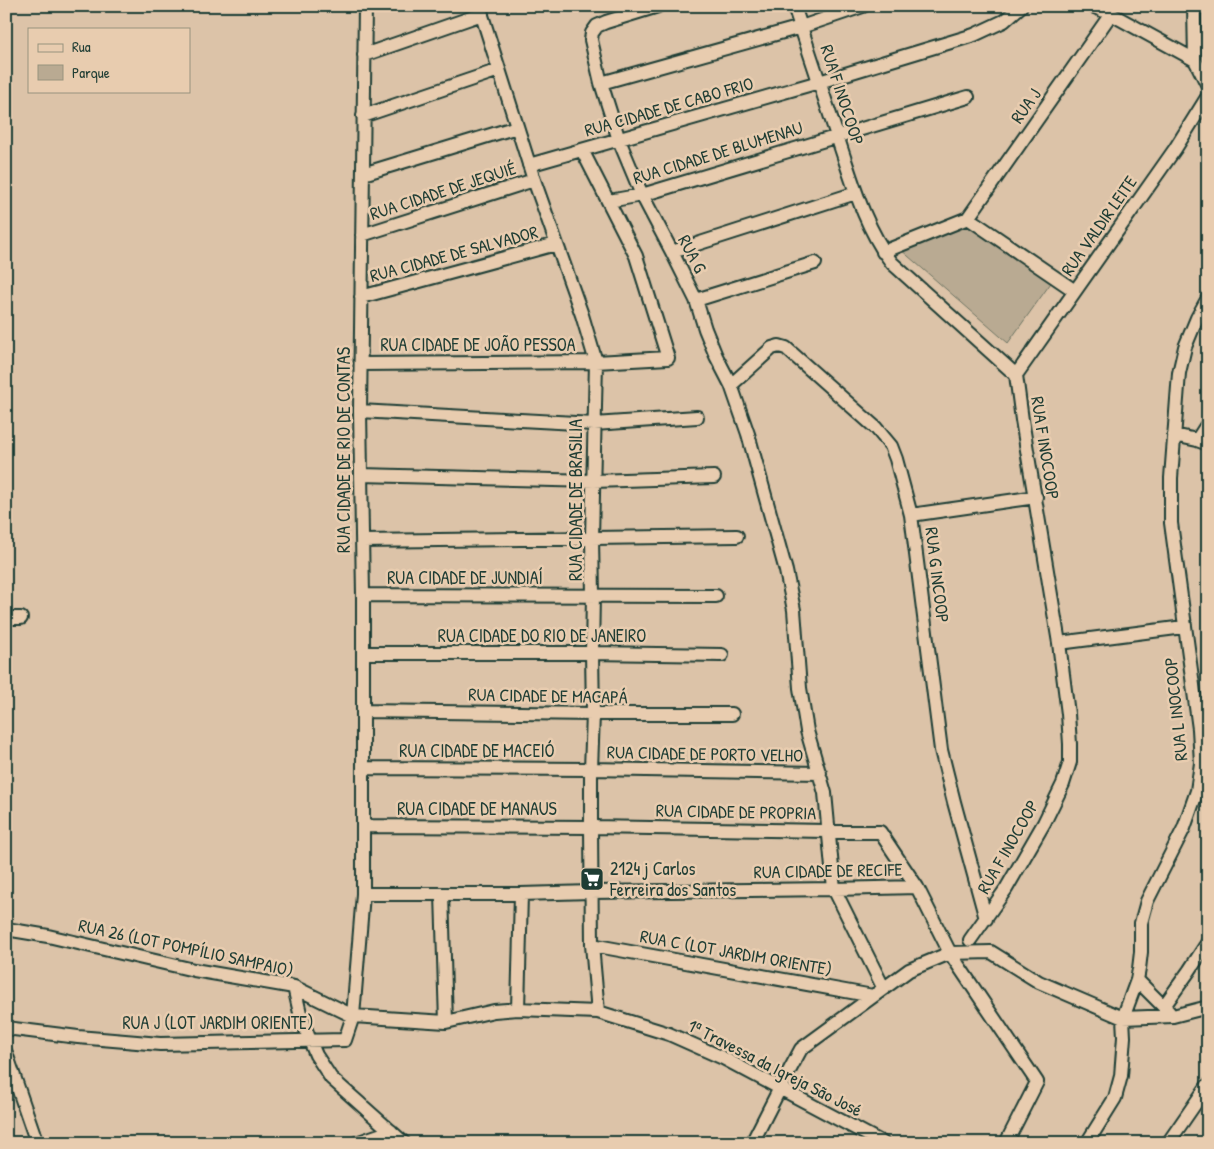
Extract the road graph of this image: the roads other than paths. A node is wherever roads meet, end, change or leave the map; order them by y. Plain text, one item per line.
1 (365, 6) edge
2 (658, 6) edge
3 (794, 6) edge
4 (863, 6) edge
5 (1021, 6) edge
6 (1092, 6) edge
7 (1194, 6) edge
8 (480, 10) edge
9 (1112, 14) junction
10 (801, 27) junction
11 (364, 55) junction
12 (1195, 60) junction
13 (499, 70) junction
14 (819, 82) junction
15 (601, 83) junction
16 (1208, 86) edge
17 (1208, 96) edge
18 (968, 97) dead end
19 (364, 116) junction
20 (517, 127) junction
21 (837, 136) junction
22 (619, 140) junction
23 (582, 150) junction
24 (529, 165) junction
25 (362, 174) junction
26 (534, 180) junction
27 (856, 193) junction
28 (642, 195) junction
29 (609, 201) junction
30 (968, 218) junction
31 (362, 236) junction
32 (556, 244) junction
33 (672, 252) junction
34 (883, 252) junction
35 (814, 263) dead end
36 (1075, 291) junction
37 (361, 297) junction
38 (1208, 298) edge
39 (696, 300) junction
40 (596, 362) junction
41 (361, 364) junction
42 (1016, 375) junction
43 (731, 385) junction
44 (360, 411) junction
45 (697, 417) dead end
46 (1208, 423) edge
47 (594, 424) junction
48 (1174, 435) junction
49 (1202, 442) edge
50 (361, 475) junction
51 (714, 477) dead end
52 (594, 482) junction
53 (1036, 497) junction
54 (911, 515) junction
55 (737, 536) dead end
56 (592, 538) junction
57 (362, 541) junction
58 (363, 595) junction
59 (593, 595) junction
60 (716, 596) dead end
61 (6, 618) edge
62 (21, 618) dead end
63 (1184, 627) junction
64 (1059, 643) junction
65 (363, 652) junction
66 (592, 653) junction
67 (722, 655) dead end
68 (362, 711) junction
69 (593, 714) junction
70 (732, 714) dead end
71 (1203, 728) edge
72 (363, 768) junction
73 (591, 769) junction
74 (820, 773) junction
75 (363, 826) junction
76 (591, 827) junction
77 (828, 832) junction
78 (917, 887) junction
79 (834, 889) junction
80 (591, 892) junction
81 (364, 894) junction
82 (442, 894) junction
83 (521, 894) junction
84 (986, 919) junction
85 (6, 930) edge
86 (970, 940) dead end
87 (1208, 942) edge
88 (592, 945) junction
89 (950, 953) junction
90 (1137, 980) junction
91 (882, 986) dead end
92 (294, 987) junction
93 (873, 996) junction
94 (1208, 1008) edge
95 (518, 1009) junction
96 (1168, 1011) junction
97 (598, 1012) junction
98 (353, 1016) junction
99 (1123, 1018) junction
100 (446, 1022) junction
101 (6, 1028) edge
102 (310, 1041) junction
103 (6, 1053) edge
104 (1208, 1085) edge
105 (780, 1088) junction
106 (391, 1131) junction
107 (37, 1143) edge
108 (356, 1143) edge
109 (404, 1143) edge
110 (752, 1143) edge
111 (883, 1143) edge
112 (1006, 1143) edge
113 (1087, 1143) edge
114 (1168, 1143) edge

1 - 11 street, RUA CIDADE DE RIO DE CONTAS
2 - 15 street, RUA G
3 - 10 street, RUA F INOCOOP
4 - 10 street
5 - 14 street, RUA CIDADE DE CABO FRIO
6 - 9 street
7 - 12 street
8 - 11 street
8 - 13 street, RUA CIDADE DE BRASILIA
9 - 12 street
9 - 30 street, RUA J
10 - 14 street, RUA F INOCOOP
10 - 15 street
11 - 19 street, RUA CIDADE DE RIO DE CONTAS
12 - 16 street
13 - 19 street
13 - 20 street, RUA CIDADE DE BRASILIA
14 - 21 street, RUA F INOCOOP
14 - 22 street, RUA CIDADE DE CABO FRIO
15 - 22 street, RUA G
17 - 36 street, RUA VALDIR LEITE
18 - 21 street, RUA CIDADE DE BLUMENAU
19 - 25 street, RUA CIDADE DE RIO DE CONTAS
20 - 24 street, RUA CIDADE DE BRASILIA
20 - 25 street
21 - 27 street, RUA F INOCOOP
21 - 28 street, RUA CIDADE DE BLUMENAU
22 - 23 street, RUA CIDADE DE CABO FRIO
22 - 28 street, RUA G
23 - 24 street, RUA CIDADE DE CABO FRIO
23 - 29 street
24 - 26 street, RUA CIDADE DE BRASILIA
25 - 31 street, RUA CIDADE DE RIO DE CONTAS
26 - 31 street, RUA CIDADE DE JEQUIÉ
26 - 32 street, RUA CIDADE DE BRASILIA
27 - 33 street
27 - 34 street, RUA F INOCOOP
28 - 29 street, RUA CIDADE DE BLUMENAU
28 - 33 street, RUA G
29 - 40 street, RUA CIDADE DE JOÃO PESSOA
30 - 34 street
30 - 36 street
31 - 37 street, RUA CIDADE DE RIO DE CONTAS
32 - 37 street, RUA CIDADE DE SALVADOR
32 - 40 street, RUA CIDADE DE BRASILIA
33 - 39 street, RUA G
34 - 42 street, RUA F INOCOOP
35 - 39 street
36 - 42 street, RUA VALDIR LEITE
37 - 41 street, RUA CIDADE DE RIO DE CONTAS
38 - 48 street, RUA L INOCOOP
39 - 43 street, RUA G
40 - 41 street, RUA CIDADE DE JOÃO PESSOA
40 - 47 street, RUA CIDADE DE BRASILIA
41 - 44 street, RUA CIDADE DE RIO DE CONTAS
42 - 53 street, RUA F INOCOOP
43 - 54 street, RUA G INCOOP
43 - 74 street, RUA G
44 - 47 street
44 - 50 street, RUA CIDADE DE RIO DE CONTAS
45 - 47 street
46 - 49 street
47 - 52 street, RUA CIDADE DE BRASILIA
48 - 49 street
48 - 63 street, RUA L INOCOOP
50 - 52 street
50 - 57 street, RUA CIDADE DE RIO DE CONTAS
51 - 52 street
52 - 56 street, RUA CIDADE DE BRASILIA
53 - 54 street
53 - 64 street, RUA F INOCOOP
54 - 84 street, RUA G INCOOP
55 - 56 street
56 - 57 street
56 - 59 street, RUA CIDADE DE BRASILIA
57 - 58 street, RUA CIDADE DE RIO DE CONTAS
58 - 59 street, RUA CIDADE DE JUNDIAÍ
58 - 65 street, RUA CIDADE DE RIO DE CONTAS
59 - 60 street, RUA CIDADE DE JUNDIAÍ
59 - 66 street, RUA CIDADE DE BRASILIA
61 - 62 street
63 - 64 street
63 - 71 street, RUA L INOCOOP
64 - 84 street, RUA F INOCOOP
65 - 66 street, RUA CIDADE DO RIO DE JANEIRO
65 - 68 street, RUA CIDADE DE RIO DE CONTAS
66 - 67 street, RUA CIDADE DO RIO DE JANEIRO
66 - 69 street, RUA CIDADE DE BRASILIA
68 - 69 street, RUA CIDADE DE MACAPÁ
68 - 72 street, RUA CIDADE DE RIO DE CONTAS
69 - 70 street, RUA CIDADE DE MACAPÁ
69 - 73 street, RUA CIDADE DE BRASILIA
71 - 90 street, RUA L INOCOOP
72 - 73 street, RUA CIDADE DE MACEIÓ
72 - 75 street, RUA CIDADE DE RIO DE CONTAS
73 - 74 street, RUA CIDADE DE PORTO VELHO
73 - 76 street, RUA CIDADE DE BRASILIA
74 - 77 street, RUA G
75 - 76 street, RUA CIDADE DE MANAUS
75 - 81 street, RUA CIDADE DE RIO DE CONTAS
76 - 77 street, RUA CIDADE DE PROPRIA
76 - 80 street, RUA CIDADE DE BRASILIA
77 - 78 street, RUA CIDADE DE PROPRIA
77 - 79 street, RUA G
78 - 79 street, RUA CIDADE DE RECIFE
78 - 89 street
79 - 80 street, RUA CIDADE DE RECIFE
79 - 91 street
80 - 83 street, RUA CIDADE DE RECIFE
80 - 88 street, RUA CIDADE DE BRASILIA
81 - 82 street, RUA CIDADE DE RECIFE
81 - 98 street, RUA CIDADE DE RIO DE CONTAS
82 - 83 street, RUA CIDADE DE RECIFE
82 - 100 street
83 - 95 street
84 - 86 street, RUA F INOCOOP
85 - 92 street, RUA 26 (LOT POMPÍLIO SAMPAIO)
87 - 96 street
88 - 93 street, RUA C (LOT JARDIM ORIENTE)
88 - 97 street, RUA CIDADE DE BRASILIA
89 - 93 street
89 - 99 street
89 - 112 street
90 - 96 street
90 - 99 street, RUA L INOCOOP
92 - 98 street, RUA 26 (LOT POMPÍLIO SAMPAIO)
92 - 102 street
93 - 105 street
94 - 96 street
95 - 97 street, 1ª Travessa da Igreja São José
95 - 100 street, 1ª Travessa da Igreja São José
96 - 99 street
97 - 105 street, 1ª Travessa da Igreja São José
98 - 100 street, 1ª Travessa da Igreja São José
98 - 102 street, RUA J (LOT JARDIM ORIENTE)
99 - 113 street
101 - 102 street, RUA J (LOT JARDIM ORIENTE)
102 - 106 street
103 - 107 street
104 - 114 street
105 - 110 street
105 - 111 street, 1ª Travessa da Igreja São José
106 - 108 street
106 - 109 street

